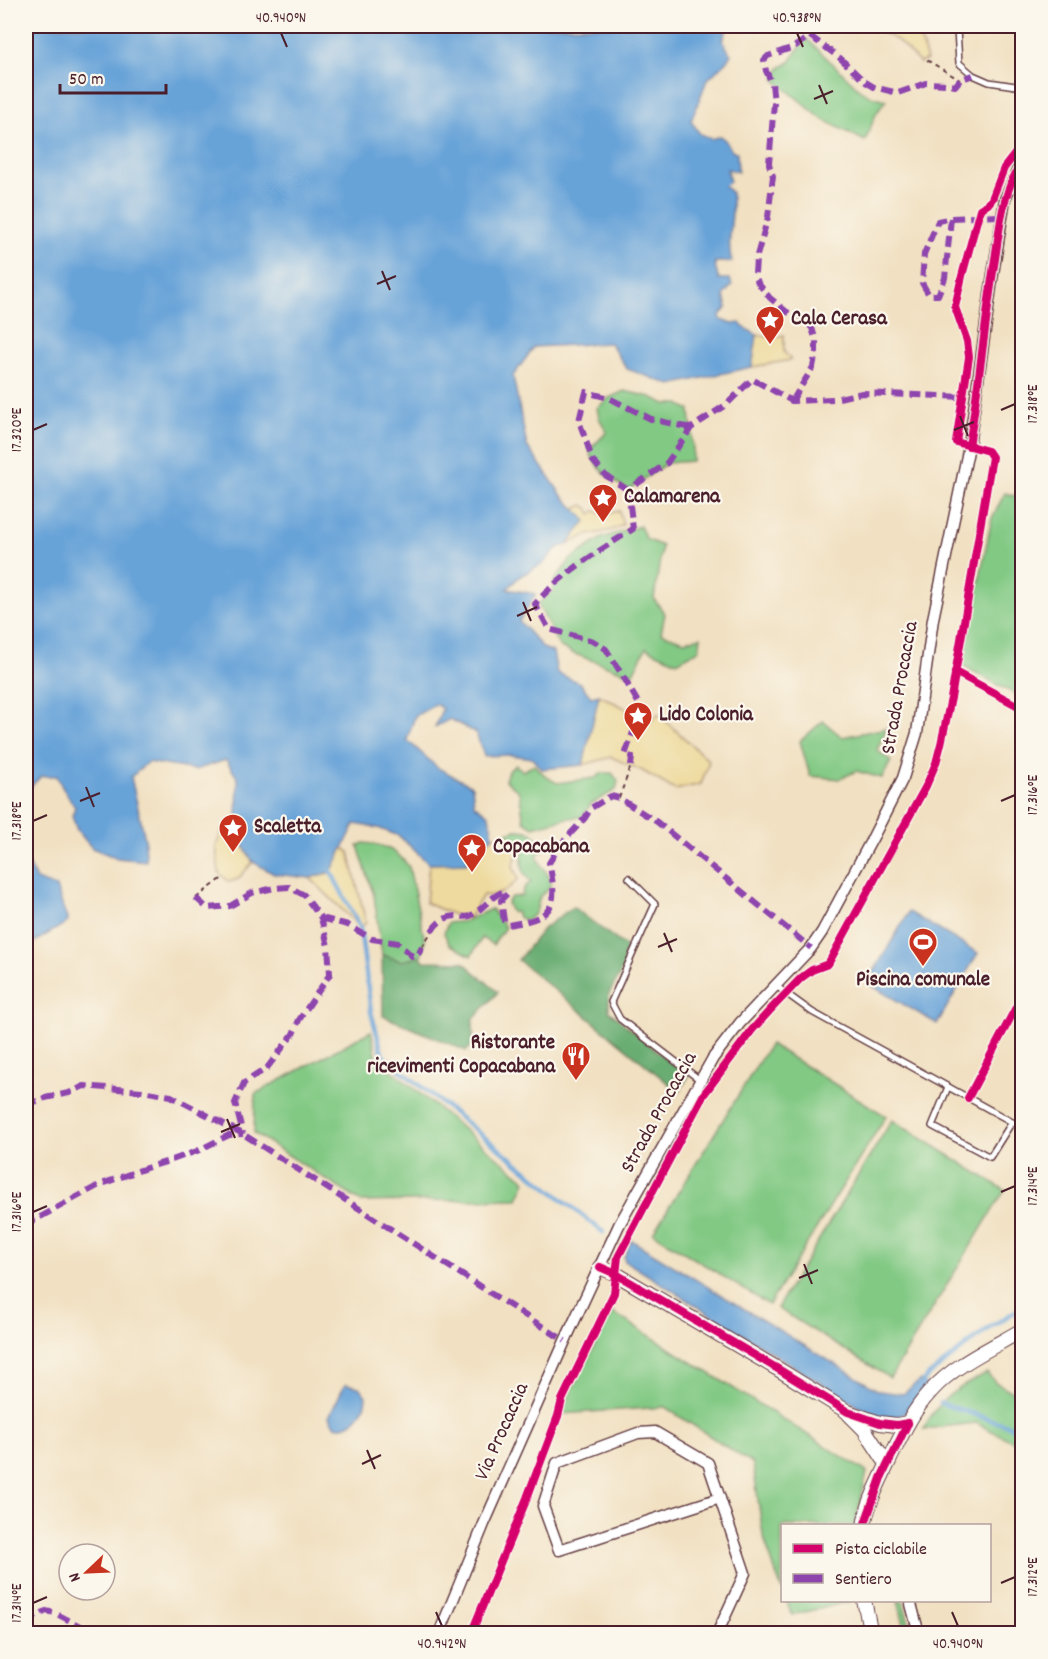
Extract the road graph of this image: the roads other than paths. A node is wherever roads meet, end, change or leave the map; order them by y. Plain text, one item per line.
1 (957, 29) dead end
2 (1023, 87) edge
3 (1023, 163) edge
4 (629, 878) dead end
5 (776, 986) junction
6 (700, 1080) junction
7 (948, 1087) junction
8 (1012, 1122) junction
9 (1023, 1127) edge
10 (608, 1248) joint
11 (600, 1267) junction
12 (1023, 1330) edge
13 (848, 1412) junction
14 (911, 1418) junction
15 (887, 1464) junction
16 (720, 1498) junction
17 (865, 1524) edge
18 (864, 1602) edge
19 (911, 1604) dead end
20 (439, 1634) edge
21 (717, 1634) edge
22 (871, 1634) edge
23 (919, 1634) edge

1 - 2 lane
3 - 5 street, Strada Procaccia
4 - 6 lane
5 - 6 street, Strada Procaccia
5 - 7 lane
6 - 10 street, Strada Procaccia
7 - 8 lane
7 - 8 lane
8 - 9 lane
10 - 11 street, Via Procaccia
11 - 13 street
11 - 20 street, Via Procaccia
12 - 14 street
13 - 14 street
13 - 15 street
14 - 15 street
15 - 17 street
16 - 16 street
16 - 21 street
18 - 22 street
19 - 23 street

